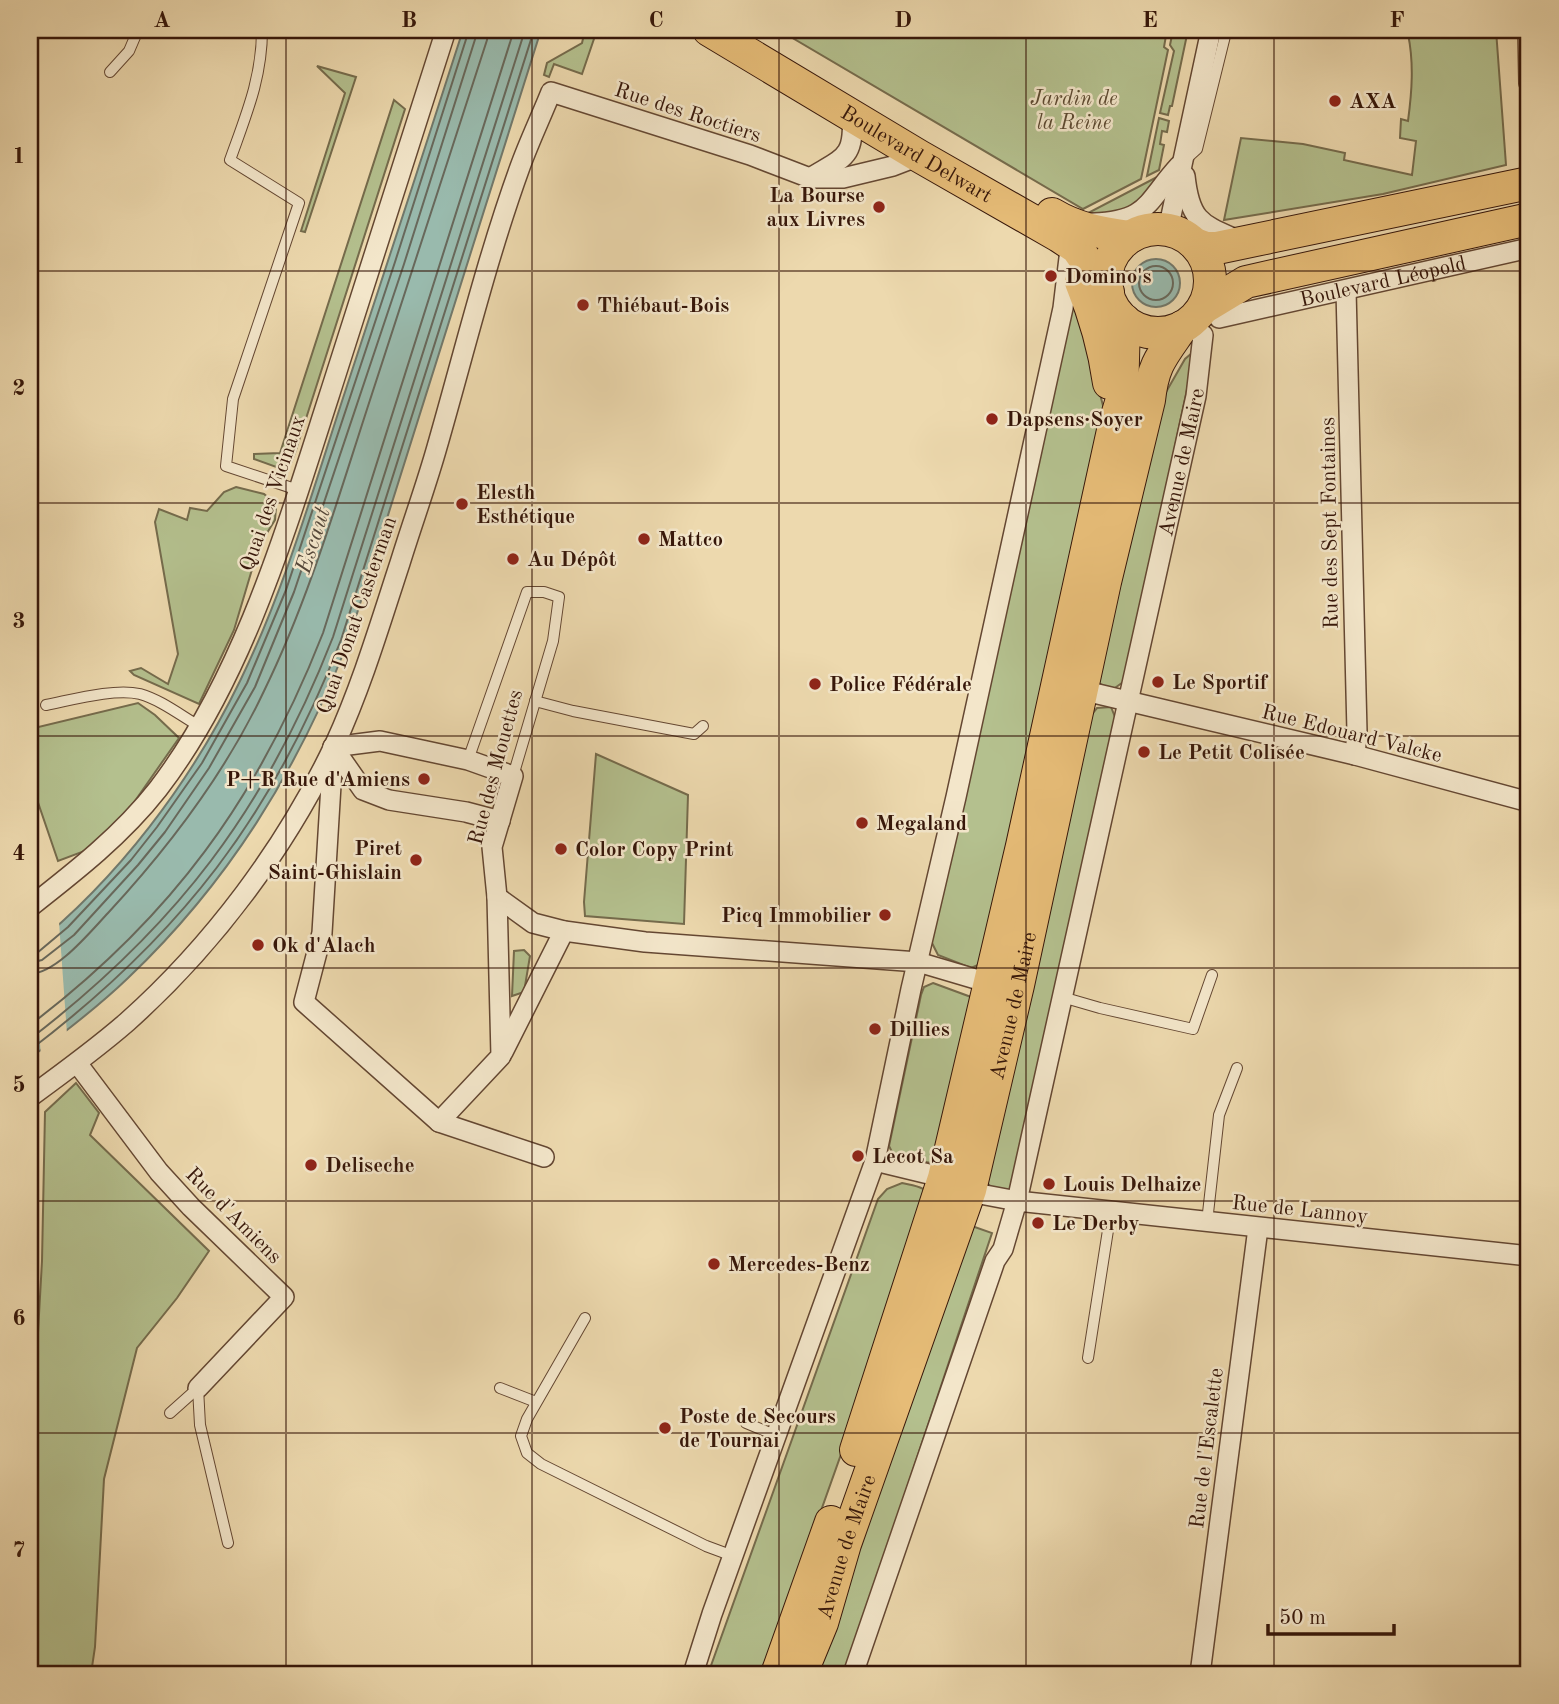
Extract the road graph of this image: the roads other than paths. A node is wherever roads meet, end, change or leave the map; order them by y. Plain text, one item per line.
1 (138, 30) edge
2 (262, 30) edge
3 (446, 30) edge
4 (709, 30) edge
5 (745, 30) edge
6 (1203, 30) edge
7 (1211, 30) edge
8 (1224, 30) edge
9 (1528, 30) edge
10 (110, 72) dead end
11 (1529, 83) edge
12 (551, 92) joint
13 (852, 115) junction
14 (919, 156) junction
15 (1177, 162) junction
16 (810, 178) junction
17 (1529, 183) edge
18 (1528, 234) edge
19 (1130, 237) junction
20 (1182, 237) junction
21 (1065, 239) junction
22 (1243, 243) junction
23 (1346, 290) junction
24 (1108, 292) junction
25 (1124, 320) junction
26 (1200, 322) junction
27 (1143, 369) dead end
28 (1149, 400) joint
29 (1114, 426) junction
30 (298, 490) junction
31 (1081, 690) junction
32 (535, 701) junction
33 (1129, 702) junction
34 (46, 705) dead end
35 (199, 726) junction
36 (703, 726) dead end
37 (333, 747) junction
38 (1355, 755) junction
39 (468, 760) junction
40 (513, 776) junction
41 (1529, 802) edge
42 (500, 821) junction
43 (497, 897) junction
44 (30, 907) edge
45 (564, 931) junction
46 (918, 962) junction
47 (1212, 975) dead end
48 (995, 995) junction
49 (1062, 997) junction
50 (501, 1056) junction
51 (77, 1063) junction
52 (1237, 1068) dead end
53 (30, 1097) edge
54 (439, 1122) junction
55 (972, 1132) dead end
56 (544, 1157) dead end
57 (875, 1161) junction
58 (960, 1175) junction
59 (1017, 1200) junction
60 (1111, 1210) junction
61 (1207, 1222) junction
62 (1258, 1228) junction
63 (1529, 1256) edge
64 (585, 1318) dead end
65 (1088, 1358) dead end
66 (198, 1388) junction
67 (500, 1388) dead end
68 (536, 1402) junction
69 (170, 1413) dead end
70 (746, 1423) dead end
71 (775, 1435) junction
72 (228, 1543) dead end
73 (733, 1556) junction
74 (693, 1674) edge
75 (777, 1674) edge
76 (801, 1674) edge
77 (853, 1674) edge
78 (1200, 1674) edge

1 - 10 lane
2 - 30 lane
3 - 30 street, Quai des Vicinaux
4 - 13 main road, Boulevard Delwart
5 - 21 main road, Boulevard Delwart
6 - 15 lane
7 - 15 street
8 - 15 lane
9 - 11 street
12 - 16 street, Rue des Roctiers
12 - 37 street, Quai Donat Casterman
13 - 14 main road, Boulevard Delwart
13 - 16 street
14 - 16 street, Rue des Roctiers
14 - 21 main road, Boulevard Delwart
15 - 20 street
15 - 21 street
15 - 22 street
17 - 22 main road
18 - 23 street, Boulevard Léopold
18 - 26 main road, Boulevard Léopold
19 - 20 main road
19 - 21 main road, Boulevard Delwart
19 - 24 main road
20 - 22 main road
20 - 26 main road
21 - 24 main road, Boulevard Delwart
21 - 29 main road
21 - 46 street
23 - 26 street, Boulevard Léopold
23 - 38 street, Rue des Sept Fontaines
24 - 25 main road
25 - 26 main road
25 - 29 main road, Avenue de Maire
26 - 27 lane
26 - 28 main road, Boulevard Léopold
26 - 33 street, Avenue de Maire
28 - 31 main road, Avenue de Maire
29 - 48 main road, Avenue de Maire
30 - 35 street, Quai des Vicinaux
31 - 33 street, Rue Edouard Valcke
31 - 58 main road, Avenue de Maire
32 - 36 lane
32 - 39 lane, Rue des Mouettes
32 - 40 lane, Rue des Mouettes
33 - 38 street, Rue Edouard Valcke
33 - 49 street, Avenue de Maire
34 - 35 lane
35 - 44 street, Quai des Vicinaux
37 - 39 street
37 - 42 street
37 - 51 street, Quai Donat Casterman
37 - 54 street
38 - 41 street, Rue Edouard Valcke
39 - 40 street
40 - 42 street, Rue des Mouettes
42 - 43 street, Rue des Mouettes
43 - 45 street
43 - 50 street
45 - 46 street
45 - 50 street
46 - 48 street, Avenue de Maire
46 - 57 street
47 - 49 lane
48 - 55 lane
48 - 58 main road, Avenue de Maire
49 - 59 street, Avenue de Maire
50 - 54 street
51 - 53 street, Quai Donat Casterman
51 - 66 street, Rue d'Amiens
52 - 61 lane
54 - 56 street
57 - 58 street, Rue de Lannoy
57 - 71 street
58 - 59 street, Rue de Lannoy
58 - 75 main road, Avenue de Maire
58 - 76 main road, Avenue de Maire
59 - 60 street, Rue de Lannoy
59 - 77 street, Avenue de Maire
60 - 61 street, Rue de Lannoy
60 - 65 lane
61 - 62 street, Rue de Lannoy
62 - 63 street, Rue de Lannoy
62 - 78 street, Rue de l'Escalette
64 - 68 lane
66 - 69 lane
66 - 72 lane
67 - 68 lane
68 - 73 lane
70 - 71 lane
71 - 73 street
73 - 74 street

